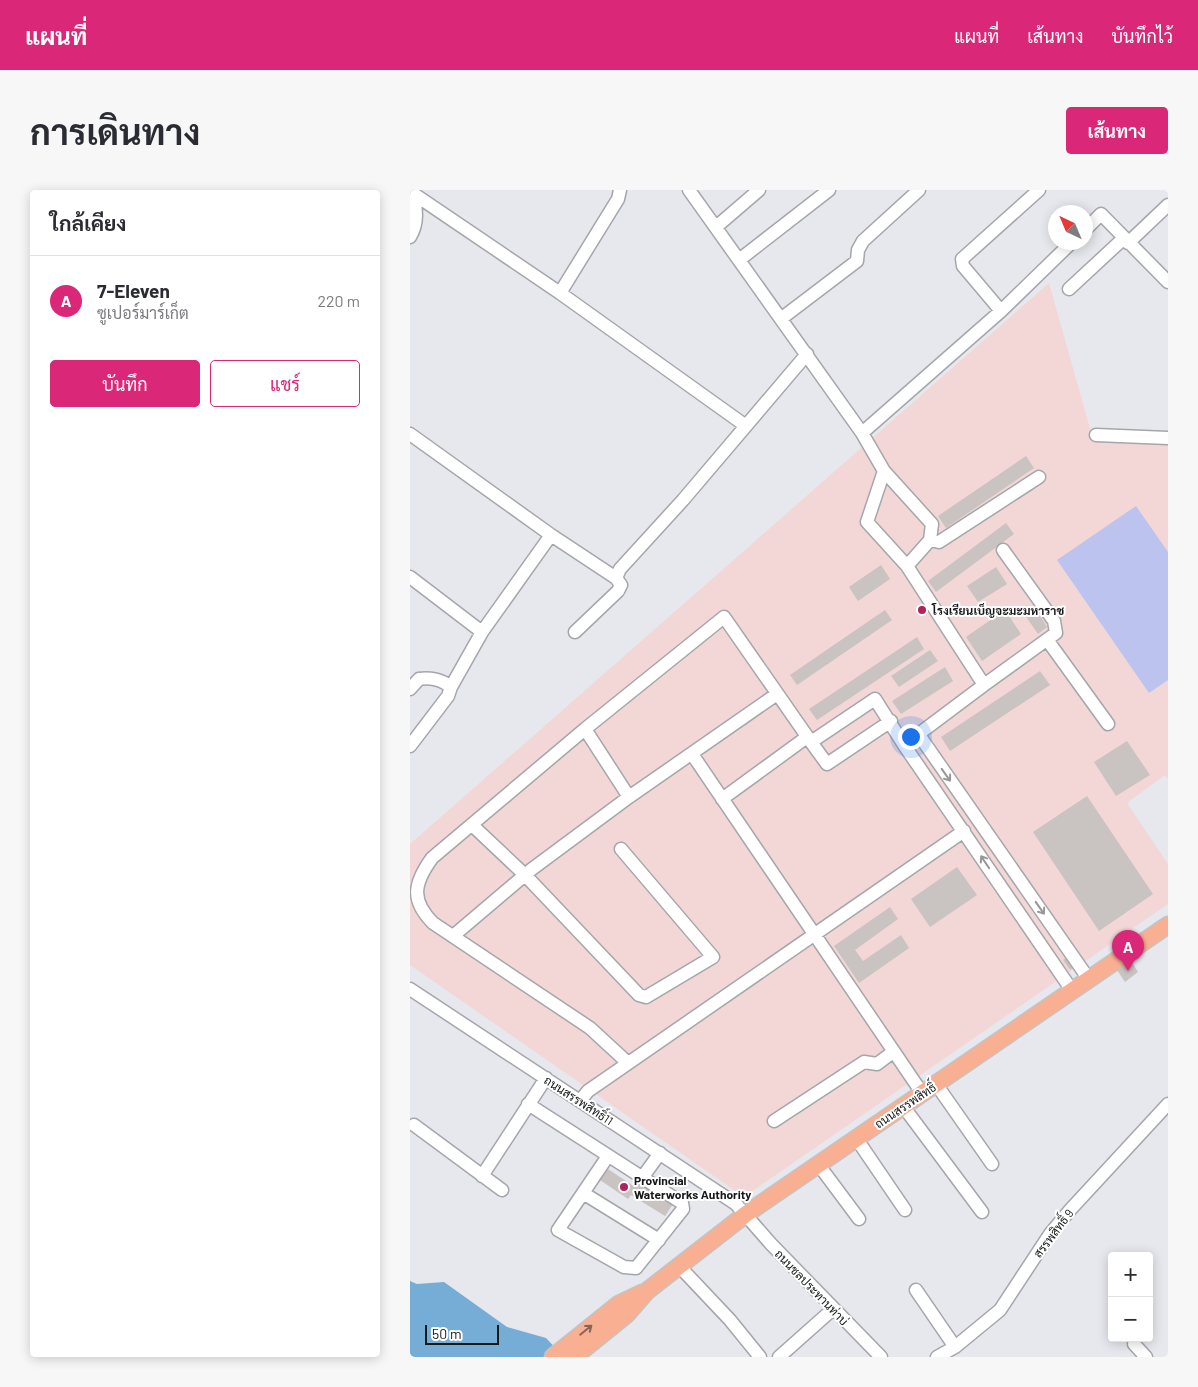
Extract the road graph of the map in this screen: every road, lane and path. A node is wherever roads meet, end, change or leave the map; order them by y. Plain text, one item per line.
1 (620, 190) edge
2 (689, 190) edge
3 (759, 190) edge
4 (828, 190) edge
5 (919, 190) edge
6 (1039, 190) edge
7 (411, 192) edge
8 (1168, 205) edge
9 (1093, 222) edge
10 (716, 227) junction
11 (410, 237) edge
12 (1126, 241) junction
13 (1064, 250) edge
14 (739, 260) junction
15 (1168, 282) edge
16 (1069, 289) dead end
17 (560, 293) junction
18 (1000, 311) junction
19 (782, 318) junction
20 (807, 354) junction
21 (746, 426) junction
22 (862, 433) junction
23 (410, 434) edge
24 (1096, 435) dead end
25 (1168, 438) edge
26 (884, 471) junction
27 (1039, 477) dead end
28 (551, 534) junction
29 (930, 540) junction
30 (1003, 550) dead end
31 (908, 566) junction
32 (410, 577) edge
33 (616, 578) junction
34 (482, 632) junction
35 (575, 632) dead end
36 (1048, 640) junction
37 (984, 685) junction
38 (451, 687) junction
39 (410, 689) edge
40 (777, 694) junction
41 (891, 721) junction
42 (1108, 724) dead end
43 (585, 729) junction
44 (918, 735) junction
45 (809, 740) junction
46 (904, 745) junction
47 (410, 746) edge
48 (692, 754) junction
49 (629, 797) junction
50 (722, 799) junction
51 (472, 825) junction
52 (964, 831) junction
53 (622, 848) dead end
54 (525, 875) junction
55 (1168, 925) edge
56 (453, 936) junction
57 (814, 936) junction
58 (1088, 978) junction
59 (410, 989) edge
60 (1072, 989) junction
61 (893, 1052) junction
62 (628, 1063) junction
63 (546, 1078) junction
64 (936, 1084) junction
65 (922, 1093) junction
66 (580, 1100) junction
67 (528, 1104) junction
68 (1168, 1104) edge
69 (903, 1106) junction
70 (774, 1122) dead end
71 (414, 1125) dead end
72 (856, 1138) junction
73 (660, 1153) junction
74 (608, 1156) junction
75 (818, 1164) junction
76 (992, 1164) dead end
77 (482, 1176) junction
78 (642, 1178) junction
79 (502, 1190) dead end
80 (583, 1193) junction
81 (905, 1210) dead end
82 (982, 1212) dead end
83 (746, 1214) junction
84 (859, 1219) dead end
85 (659, 1240) junction
86 (680, 1266) junction
87 (916, 1290) dead end
88 (623, 1309) junction
89 (833, 1310) junction
90 (1134, 1344) dead end
91 (956, 1351) edge
92 (553, 1357) edge
93 (574, 1357) edge
94 (760, 1357) edge
95 (780, 1357) edge
96 (881, 1357) edge
97 (937, 1357) edge
98 (1146, 1357) edge

1 - 17 street
2 - 10 street
3 - 10 street
4 - 14 street
5 - 19 street
6 - 18 street
7 - 11 street
7 - 17 street
8 - 12 street
9 - 12 street
10 - 14 street
12 - 15 street
12 - 16 street
13 - 18 street
14 - 19 street
17 - 21 street
18 - 22 street
19 - 20 street
20 - 21 street
20 - 22 street
21 - 33 street
22 - 26 street
23 - 28 street
24 - 25 street
26 - 29 street
26 - 31 street
27 - 29 street
28 - 33 street
28 - 34 street
29 - 31 street
30 - 36 street
31 - 37 street
32 - 34 street
33 - 35 street
34 - 38 street
36 - 37 street
36 - 42 street
37 - 44 street
38 - 39 street
38 - 47 street
40 - 43 street
40 - 45 street
40 - 48 street
41 - 45 street
41 - 45 street
41 - 46 street
43 - 49 street
43 - 51 street
44 - 46 street
44 -> 58 street
45 - 50 street
46 - 52 street
48 - 49 street
48 - 50 street
49 - 54 street
50 - 57 street
51 - 54 street
51 - 56 street
52 - 57 street
60 -> 52 street
53 - 54 street
54 - 56 street
55 - 58 main road, ถนนสรรพสิทธิ์
56 - 62 street
57 - 61 street
57 - 62 street
58 - 60 main road, ถนนสรรพสิทธิ์
59 - 63 street, ถนนสรรพสิทธิ์11
60 - 64 main road, ถนนสรรพสิทธิ์
61 - 65 street
61 - 70 street
62 - 66 street
63 - 66 street, ถนนสรรพสิทธิ์11
63 - 67 street
64 - 65 main road, ถนนสรรพสิทธิ์
64 - 76 street
65 - 69 main road, ถนนสรรพสิทธิ์
66 - 73 street, ถนนสรรพสิทธิ์11
67 - 74 street
67 - 77 street
68 - 91 street, สรรพสิทธิ์ 9
69 - 72 main road, ถนนสรรพสิทธิ์
69 - 82 street
71 - 77 street
72 - 75 main road, ถนนสรรพสิทธิ์
72 - 81 street
73 - 78 street
73 - 83 street, ถนนสรรพสิทธิ์11
74 - 78 street
74 - 80 street
75 - 83 main road, ถนนสรรพสิทธิ์
75 - 84 street
77 - 79 street
78 - 85 street
80 - 85 street
80 - 85 street
83 - 86 main road, ถนนสรรพสิทธิ์
83 - 89 street, ถนนชลประทานท่าบ่
86 - 88 main road, ถนนสรรพสิทธิ์
86 - 94 street
87 - 91 street
92 -> 88 main road, ถนนสรรพสิทธิ์
88 - 93 main road, ถนนสรรพสิทธิ์
89 - 95 street
89 - 96 street, ถนนชลประทานท่าบ่
90 - 98 street
91 - 97 street, สรรพสิทธิ์ 9

